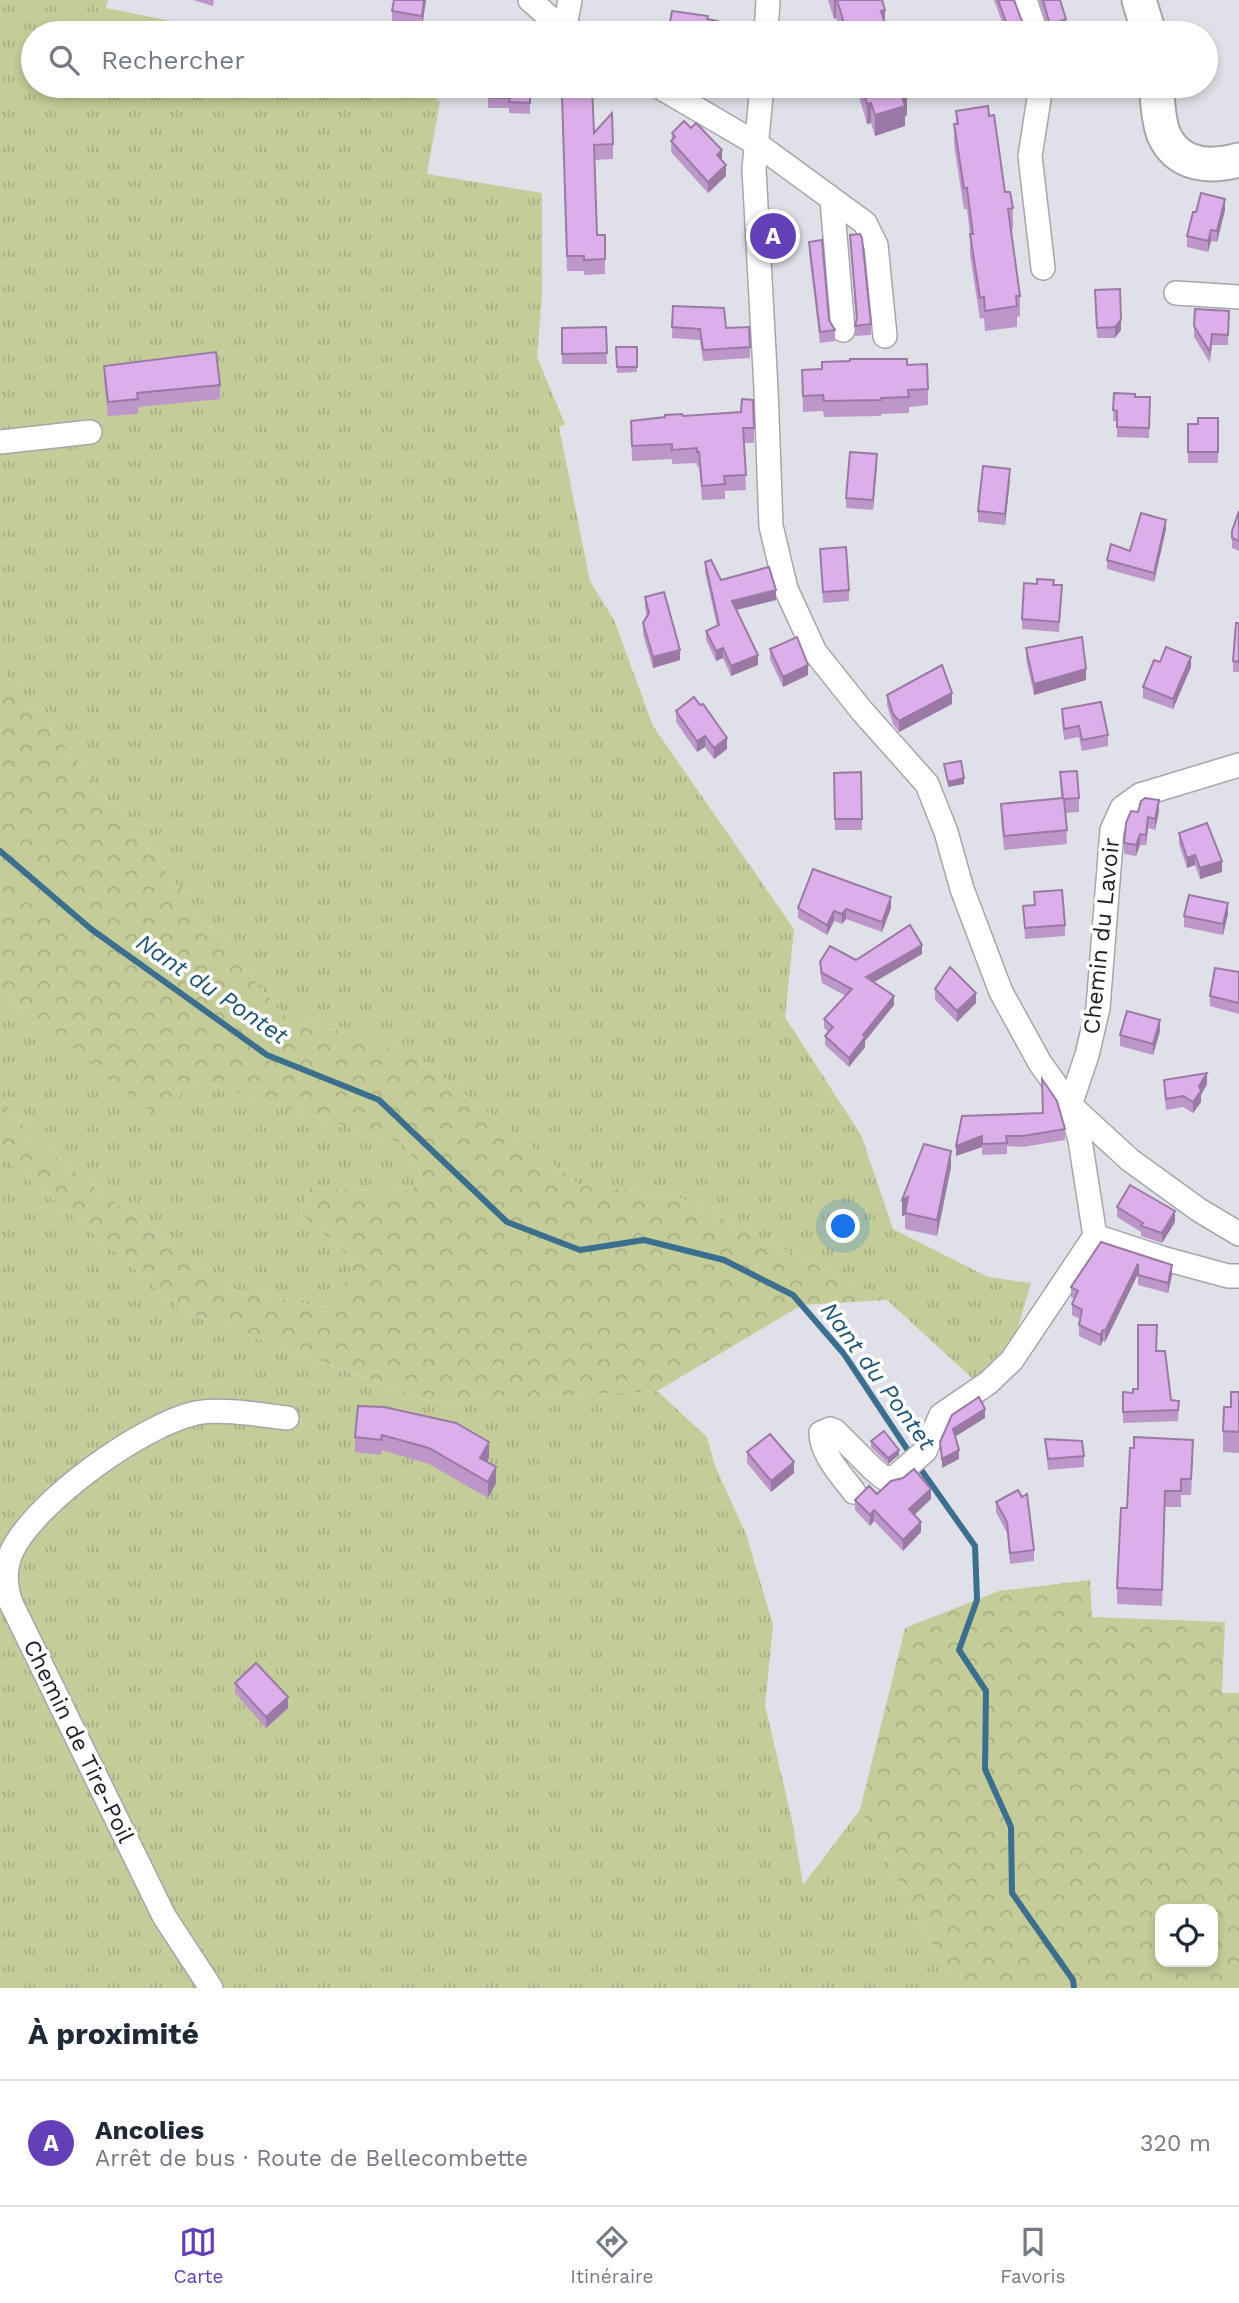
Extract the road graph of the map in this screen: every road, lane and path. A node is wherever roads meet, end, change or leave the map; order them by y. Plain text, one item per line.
1 (530, 0) edge
2 (570, 0) edge
3 (768, 0) edge
4 (1026, 0) edge
5 (1139, 0) edge
6 (552, 21) edge
7 (567, 21) edge
8 (767, 21) edge
9 (1032, 21) edge
10 (1145, 21) edge
11 (679, 98) edge
12 (761, 98) edge
13 (1039, 98) edge
14 (1158, 98) edge
15 (757, 144) junction
16 (1239, 160) edge
17 (832, 200) junction
18 (1043, 268) dead end
19 (1175, 293) dead end
20 (1239, 296) edge
21 (843, 330) dead end
22 (885, 336) dead end
23 (90, 432) dead end
24 (0, 442) edge
25 (1239, 765) edge
26 (1070, 1105) junction
27 (1239, 1234) edge
28 (1095, 1236) junction
29 (1239, 1276) edge
30 (287, 1418) dead end
31 (854, 1492) dead end
32 (211, 1988) edge

1 - 6 street
2 - 7 street
3 - 8 street
4 - 9 street
5 - 10 street
11 - 15 street
12 - 15 street
13 - 18 street
14 - 16 street
15 - 17 street
15 - 26 street
17 - 21 street
17 - 22 street
19 - 20 street
23 - 24 street
25 - 26 street, Chemin du Lavoir
26 - 27 street
26 - 28 street
28 - 29 street
28 - 31 street
30 - 32 street, Chemin de Tire-Poil

